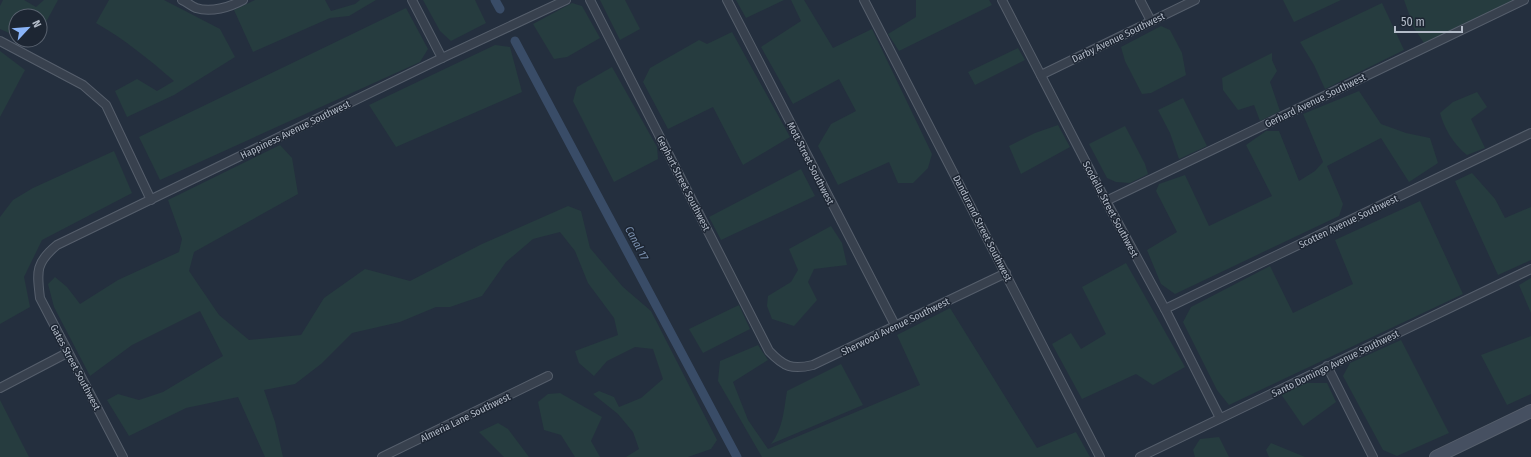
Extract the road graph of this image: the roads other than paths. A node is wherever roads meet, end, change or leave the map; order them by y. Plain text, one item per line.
1 (182, 0) edge
2 (243, 0) edge
3 (412, 0) edge
4 (566, 0) edge
5 (590, 0) edge
6 (727, 0) edge
7 (864, 0) edge
8 (1002, 0) edge
9 (1140, 0) edge
10 (1195, 0) edge
11 (1524, 0) edge
12 (1151, 21) junction
13 (0, 41) edge
14 (442, 58) junction
15 (1041, 75) junction
16 (1531, 133) edge
17 (151, 200) junction
18 (1106, 201) junction
19 (1531, 268) edge
20 (38, 273) joint
21 (1006, 273) junction
22 (1165, 309) junction
23 (895, 325) junction
24 (67, 353) junction
25 (782, 363) joint
26 (1328, 366) junction
27 (548, 376) dead end
28 (0, 388) edge
29 (1531, 412) edge
30 (1220, 418) junction
31 (124, 457) edge
32 (382, 457) edge
33 (1100, 457) edge
34 (1140, 457) edge
35 (1373, 457) edge
36 (1436, 457) edge

1 - 2 street
3 - 14 street
4 - 14 street, Happiness Avenue Southwest
5 - 25 street, Gephart Street Southwest
6 - 23 street, Mott Street Southwest
7 - 21 street, Dandurand Street Southwest
8 - 15 street, Scodella Street Southwest
9 - 12 street
10 - 12 street, Darby Avenue Southwest
11 - 18 street, Gerhard Avenue Southwest
12 - 15 street, Darby Avenue Southwest
13 - 17 street
14 - 17 street, Happiness Avenue Southwest
15 - 18 street, Scodella Street Southwest
16 - 22 street, Scotten Avenue Southwest
17 - 20 street, Happiness Avenue Southwest
18 - 22 street, Scodella Street Southwest
19 - 26 street, Santo Domingo Avenue Southwest
20 - 24 street, Gates Street Southwest
21 - 23 street, Sherwood Avenue Southwest
21 - 33 street, Dandurand Street Southwest
22 - 30 street, Scodella Street Southwest
23 - 25 street, Sherwood Avenue Southwest
24 - 28 street
24 - 31 street, Gates Street Southwest
26 - 30 street, Santo Domingo Avenue Southwest
26 - 35 street
27 - 32 street, Almeria Lane Southwest
29 - 36 street
30 - 34 street, Santo Domingo Avenue Southwest

